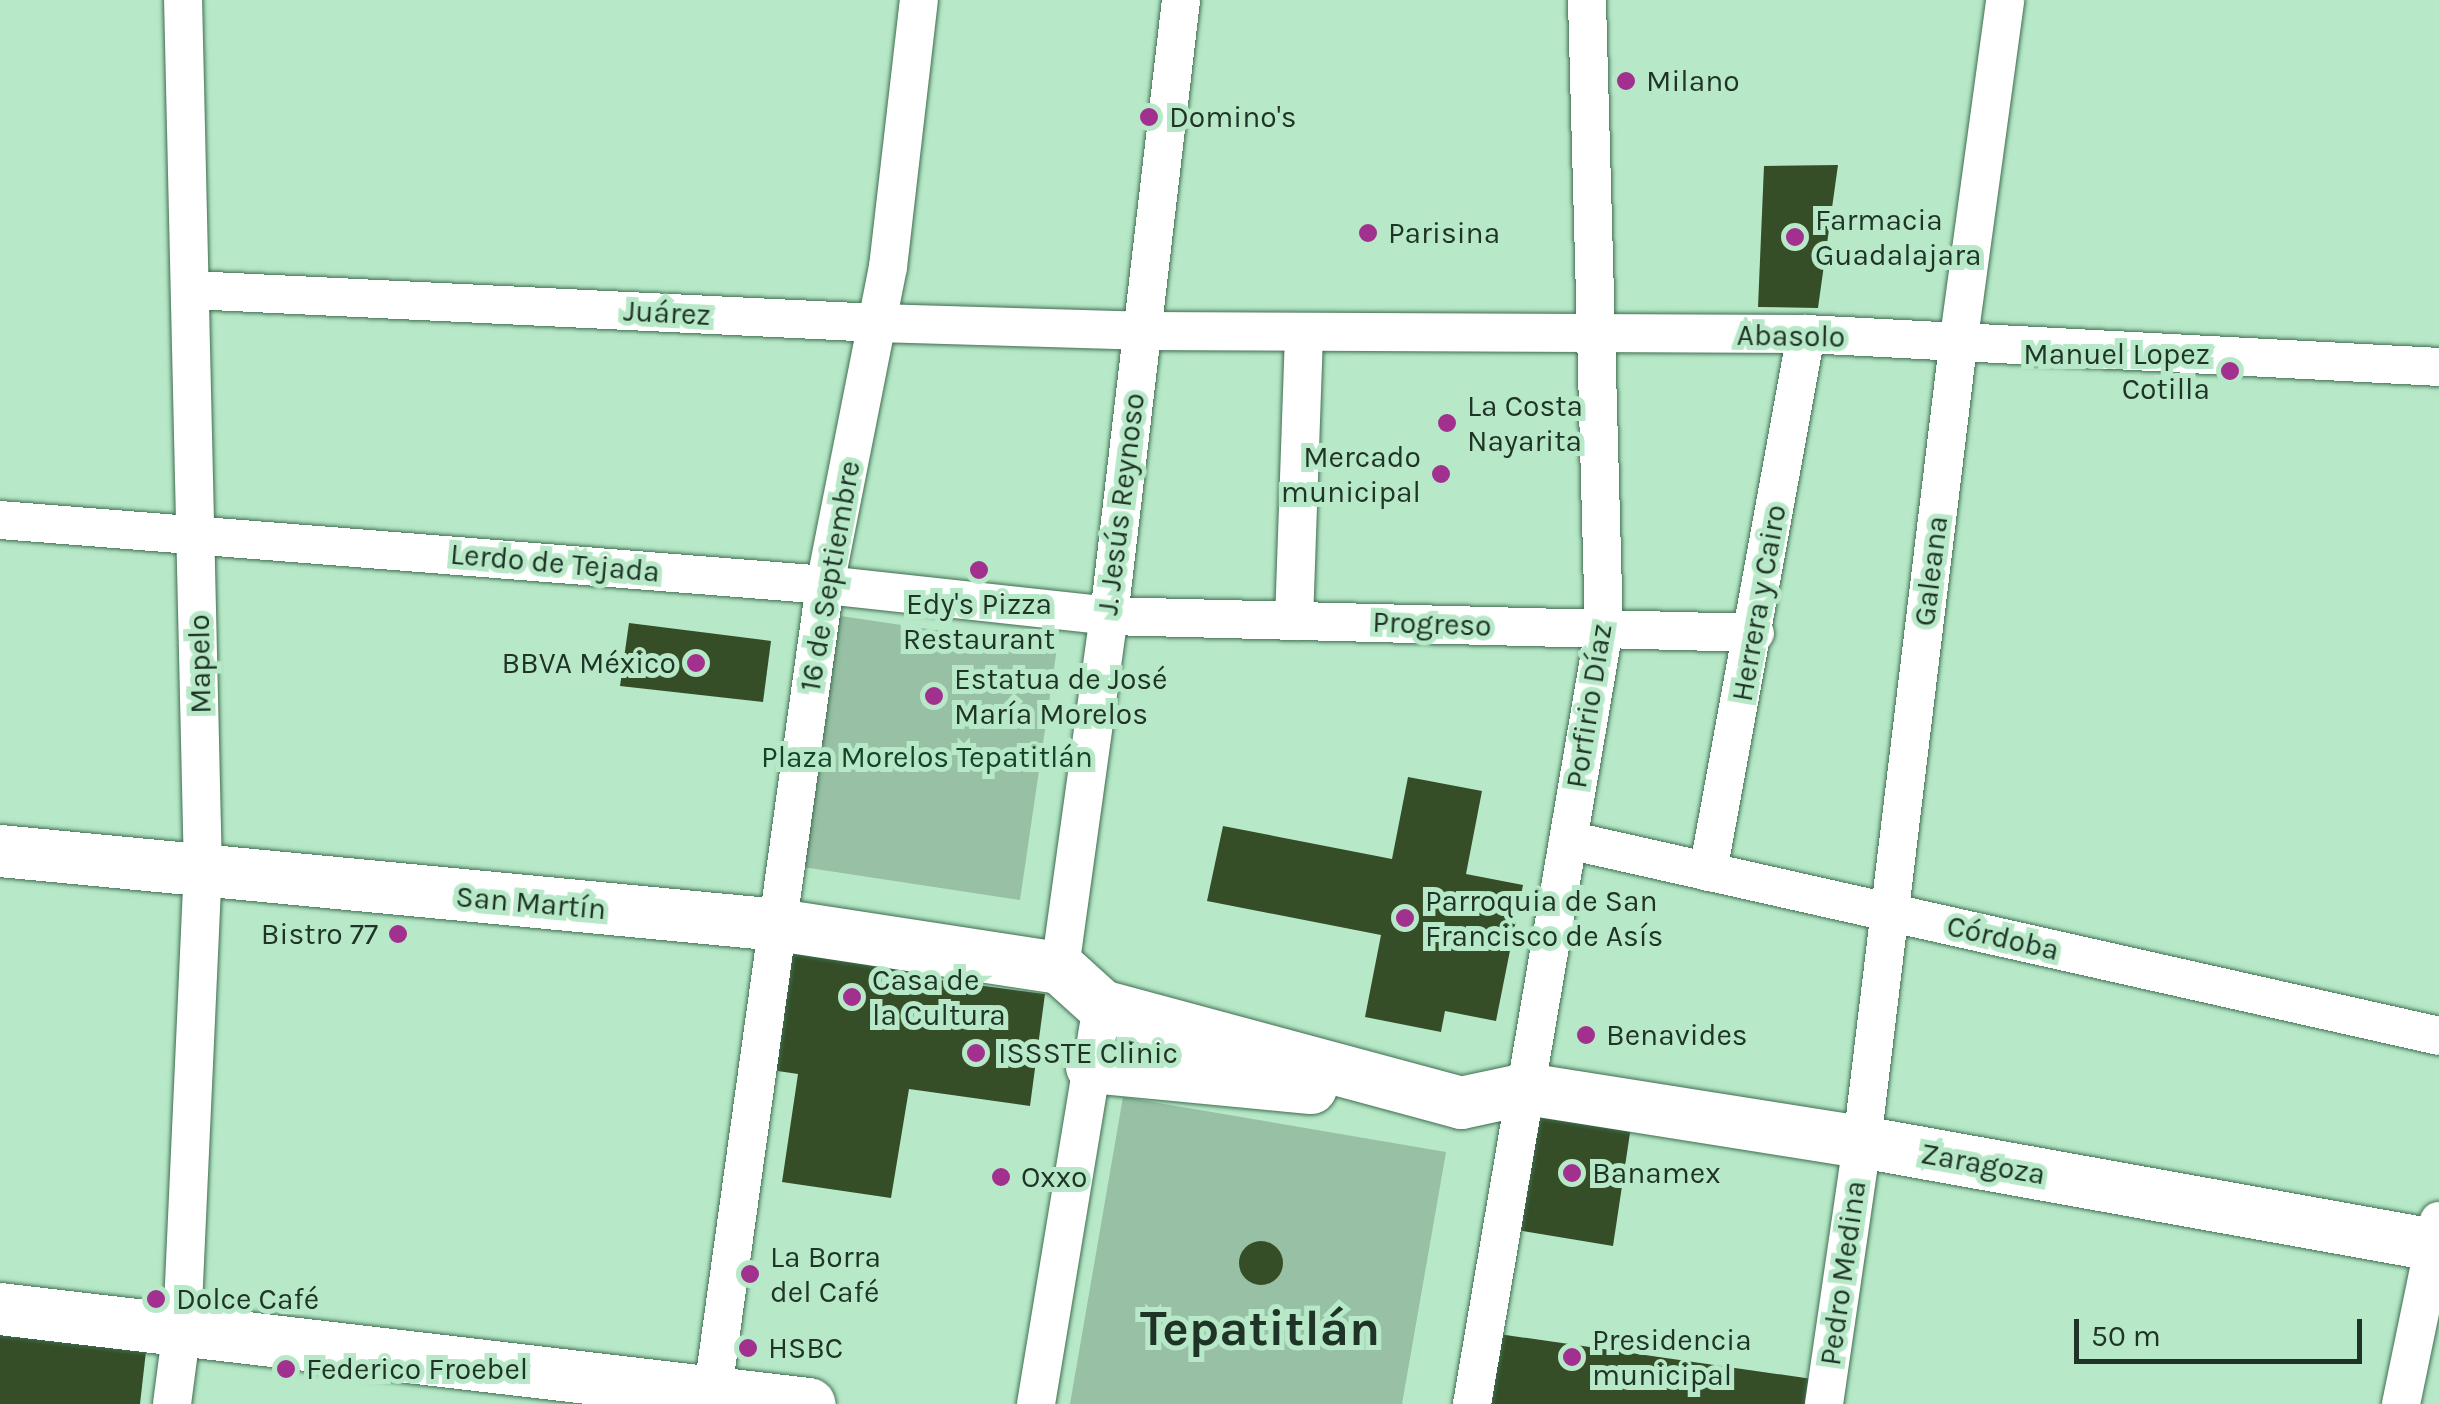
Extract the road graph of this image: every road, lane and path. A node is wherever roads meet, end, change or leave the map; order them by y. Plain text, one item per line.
1 (183, 0) edge
2 (918, 0) edge
3 (1182, 0) edge
4 (1587, 0) edge
5 (2005, 0) edge
6 (191, 290) junction
7 (878, 323) junction
8 (1142, 331) junction
9 (1304, 332) junction
10 (1806, 334) junction
11 (1596, 336) junction
12 (1958, 345) junction
13 (2439, 367) edge
14 (0, 520) edge
15 (198, 532) junction
16 (825, 585) junction
17 (1108, 616) junction
18 (1294, 620) junction
19 (1604, 629) junction
20 (1754, 632) junction
21 (1568, 840) junction
22 (0, 852) edge
23 (202, 872) junction
24 (1708, 872) junction
25 (1889, 912) junction
26 (778, 926) junction
27 (1060, 968) junction
28 (1102, 1006) junction
29 (2439, 1036) edge
30 (1092, 1067) junction
31 (1526, 1089) junction
32 (1462, 1103) junction
33 (1862, 1142) junction
34 (2437, 1237) edge
35 (0, 1308) edge
36 (182, 1328) junction
37 (712, 1398) edge
38 (172, 1404) edge
39 (808, 1404) edge
40 (1036, 1404) edge
41 (1472, 1404) edge
42 (1824, 1404) edge
43 (2401, 1404) edge

1 - 6 street, Mapelo
2 - 7 street, 16 de Septiembre
3 - 8 street, J. Jesús Reynoso
4 - 11 street, Porfirio Díaz
5 - 12 street, Galeana
6 - 7 street, Juárez
6 - 15 street, Mapelo
7 - 8 street, Juárez
7 - 16 street, 16 de Septiembre
8 - 9 street, Abasolo
8 - 17 street, J. Jesús Reynoso
9 - 11 street, Abasolo
9 - 18 street
10 - 11 street, Abasolo
10 - 12 street, Abasolo
10 - 20 street, Herrera y Cairo
11 - 19 street, Porfirio Díaz
12 - 13 street, Abasolo
12 - 25 street, Galeana
14 - 15 street, Lerdo de Tejada
15 - 16 street, Lerdo de Tejada
15 - 23 street, Mapelo
16 - 17 street, Lerdo de Tejada
16 - 26 street, 16 de Septiembre
17 - 18 street, Progreso
17 - 27 street, J. Jesús Reynoso
18 - 19 street, Progreso
19 - 20 street, Progreso
19 - 21 street, Porfirio Díaz
20 - 24 street, Herrera y Cairo
21 - 24 street, Córdoba
21 - 31 street, Porfirio Díaz
22 - 23 street, San Martín
23 - 26 street, San Martín
23 - 36 street, Mapelo
24 - 25 street, Córdoba
25 - 29 street, Córdoba
25 - 33 street, Galeana
26 - 27 street, San Martín
26 - 37 street, 16 de Septiembre
27 - 28 street
28 - 30 street
28 - 32 street
30 - 32 street
30 - 40 street
31 - 32 street
31 - 33 street, Zaragoza
31 - 41 street, Porfirio Díaz
33 - 34 street, Zaragoza
33 - 42 street, Pedro Medina
34 - 43 street
35 - 36 street
36 - 37 street
36 - 38 street, Mapelo
37 - 39 street

